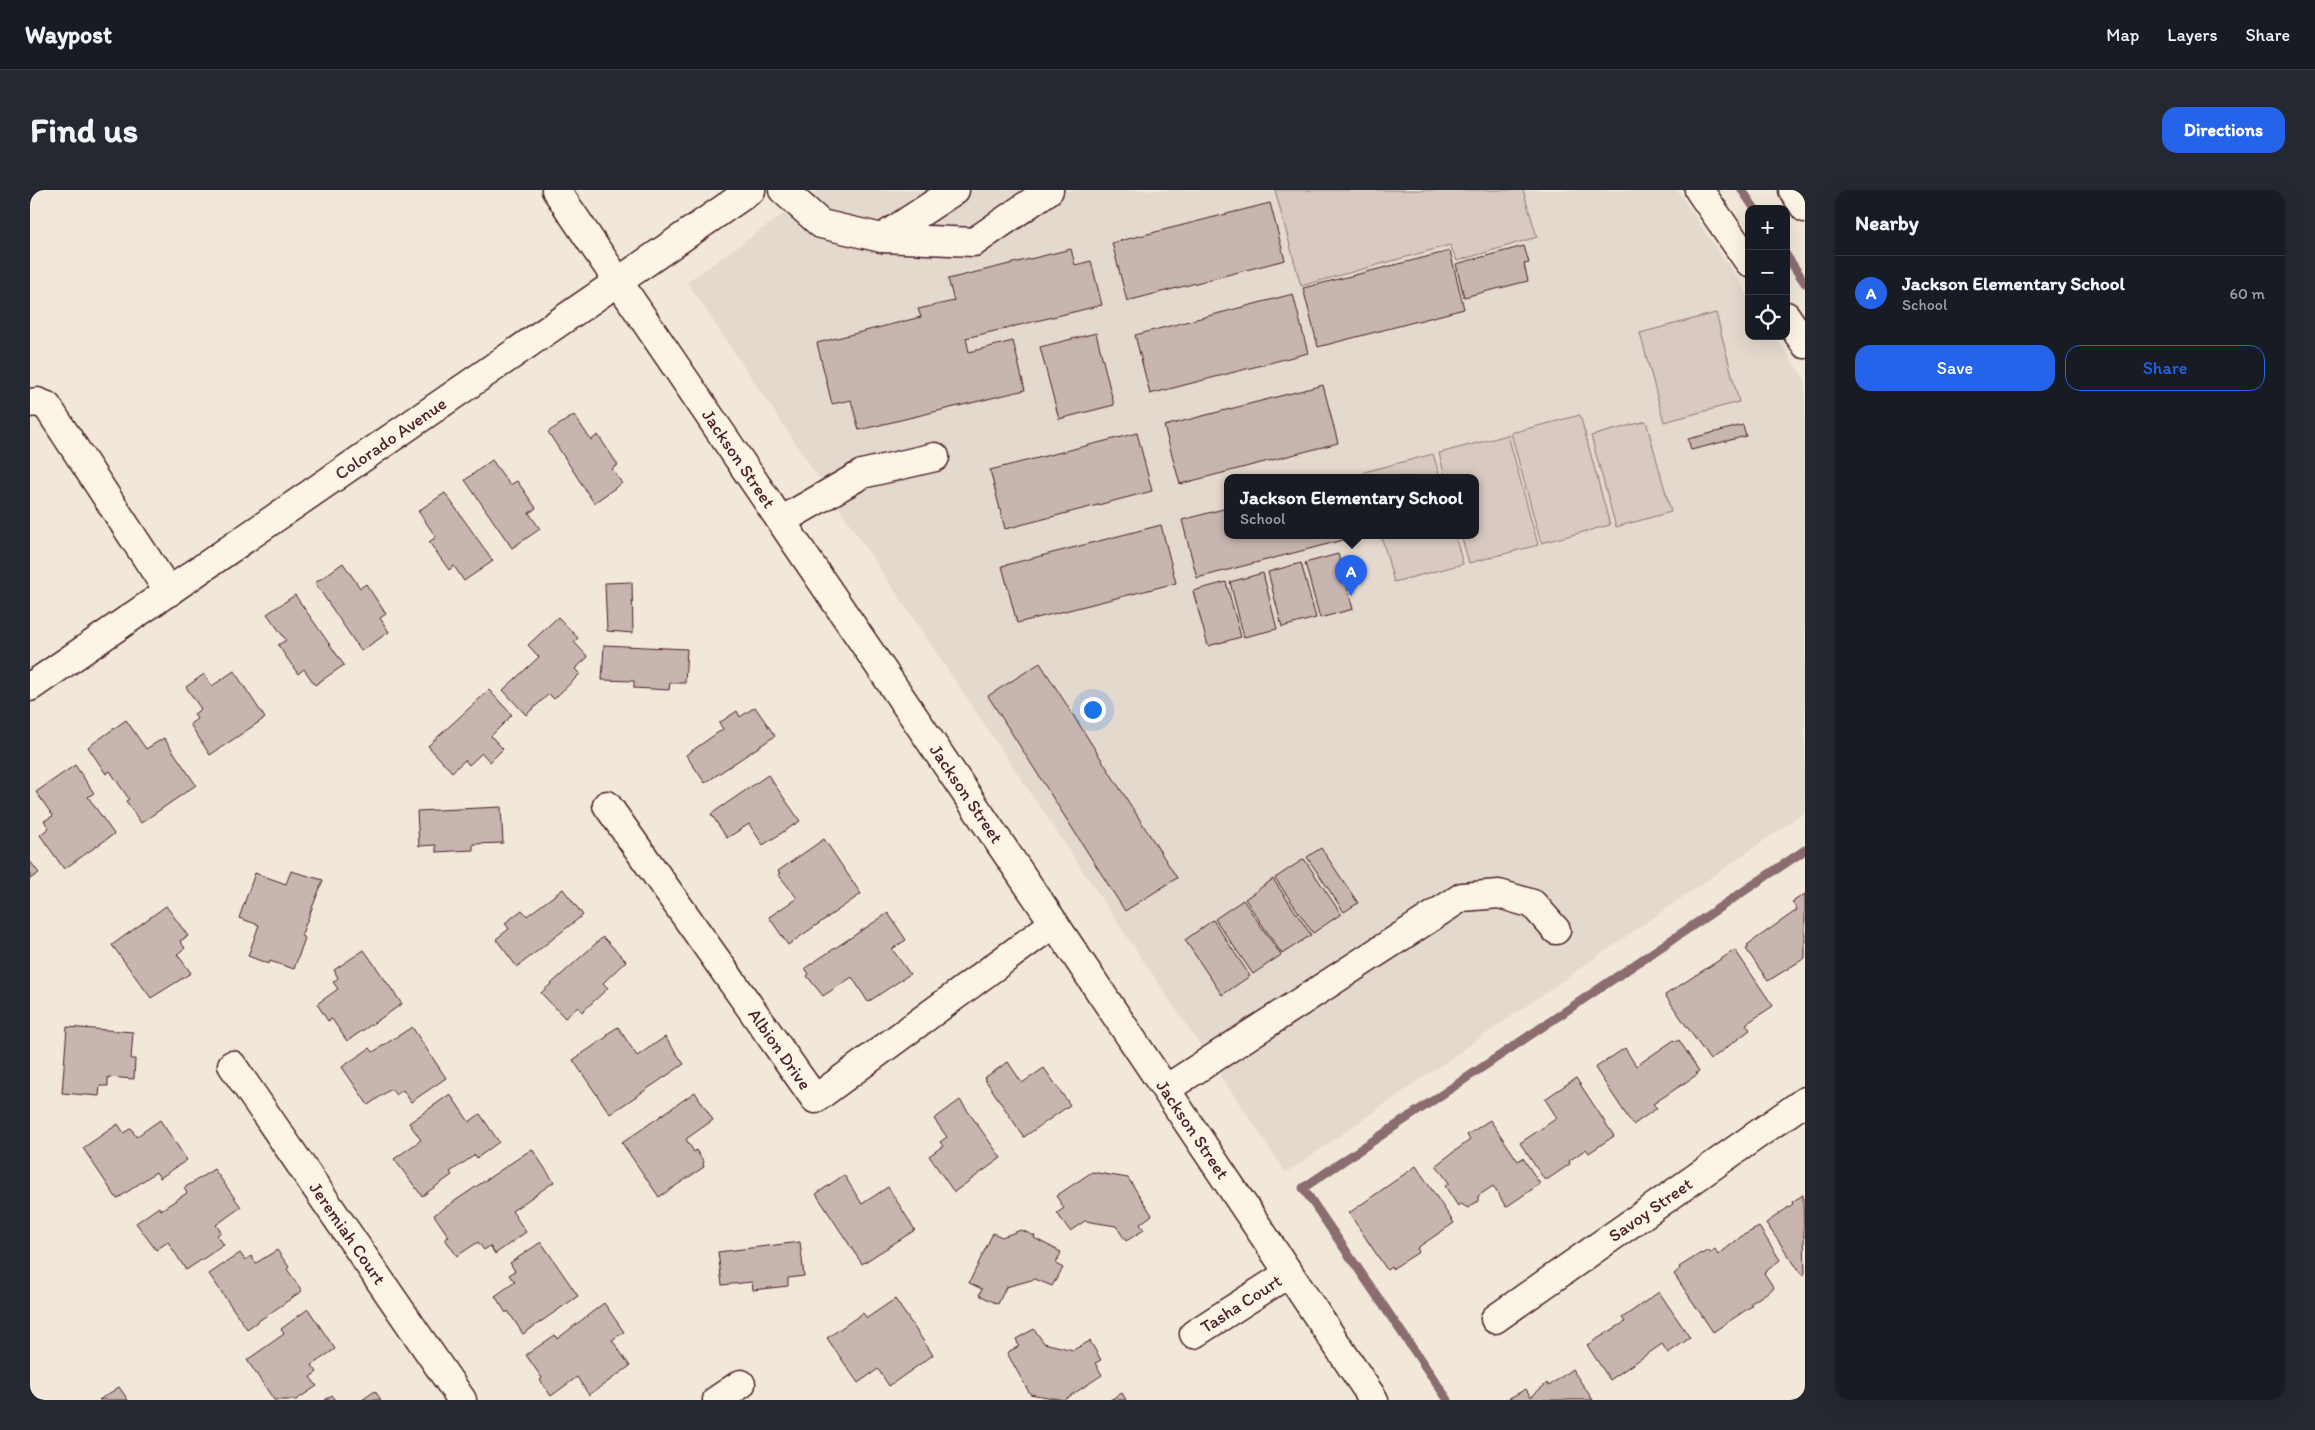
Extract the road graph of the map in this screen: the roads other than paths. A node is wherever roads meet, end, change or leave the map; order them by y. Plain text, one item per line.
1 (556, 190) edge
2 (751, 190) edge
3 (783, 190) edge
4 (955, 190) edge
5 (1049, 190) edge
6 (1699, 190) edge
7 (1793, 190) edge
8 (1805, 208) edge
9 (882, 238) junction
10 (1745, 256) edge
11 (618, 281) junction
12 (1790, 322) edge
13 (1805, 344) edge
14 (30, 403) edge
15 (935, 457) dead end
16 (781, 520) junction
17 (169, 592) junction
18 (30, 687) edge
19 (607, 805) dead end
20 (1054, 922) junction
21 (1556, 930) dead end
22 (232, 1065) dead end
23 (1166, 1089) junction
24 (1805, 1101) edge
25 (1289, 1272) junction
26 (1495, 1319) dead end
27 (1194, 1334) dead end
28 (741, 1384) dead end
29 (462, 1400) edge
30 (717, 1400) edge
31 (1374, 1400) edge

1 - 11 street, Jackson Street
2 - 11 street, Colorado Avenue
3 - 9 street
4 - 9 street
5 - 9 street
6 - 10 street
7 - 8 street
11 - 16 street, Jackson Street
11 - 17 street, Colorado Avenue
12 - 13 street
14 - 17 street
15 - 16 street
16 - 20 street, Jackson Street
17 - 18 street, Colorado Avenue
19 - 20 street, Albion Drive
20 - 23 street, Jackson Street
21 - 23 street
22 - 29 street, Jeremiah Court
23 - 25 street, Jackson Street
24 - 26 street, Savoy Street
25 - 27 street, Tasha Court
25 - 31 street, Jackson Street
28 - 30 street

